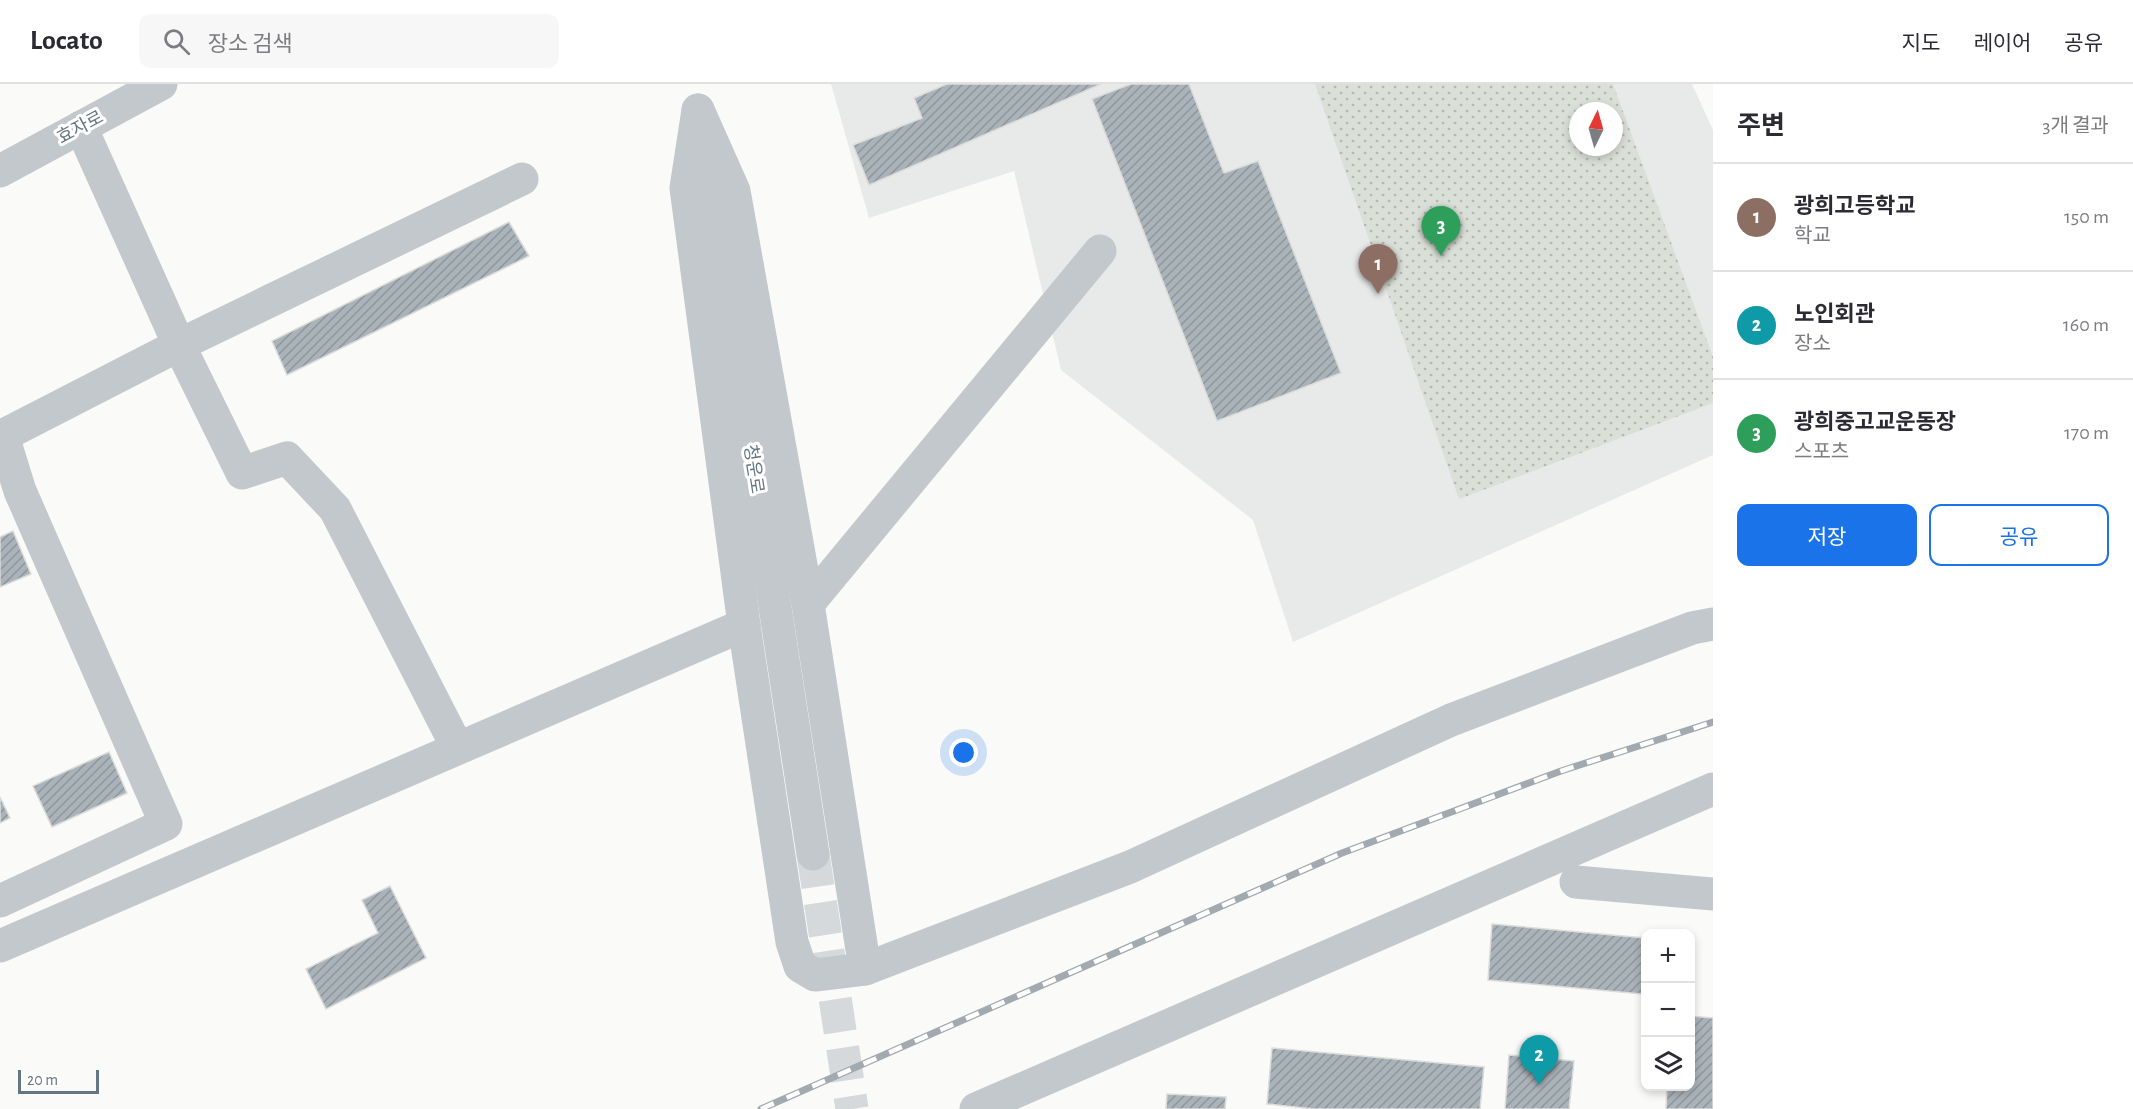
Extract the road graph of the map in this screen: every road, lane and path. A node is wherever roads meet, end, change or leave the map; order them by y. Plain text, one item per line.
1 (161, 84) edge
2 (696, 97) edge
3 (81, 126) junction
4 (0, 171) edge
5 (522, 179) dead end
6 (1100, 251) dead end
7 (179, 345) junction
8 (1, 436) edge
9 (10, 496) edge
10 (808, 604) junction
11 (1713, 624) edge
12 (744, 625) junction
13 (457, 747) junction
14 (1713, 789) edge
15 (813, 854) tunnel mouth
16 (1576, 882) dead end
17 (1713, 894) edge
18 (0, 901) edge
19 (0, 946) edge
20 (865, 969) junction
21 (976, 1109) edge

1 - 3 street, 효자로
2 - 10 street
2 - 12 street
2 - 15 street, 청운로
3 - 4 street, 효자로
3 - 7 street
5 - 7 street
6 - 10 street
7 - 8 street
7 - 13 street
8 - 9 street
9 - 18 street
10 - 20 street
11 - 20 street
12 - 13 street
12 - 20 street
13 - 19 street
14 - 21 street
16 - 17 street

